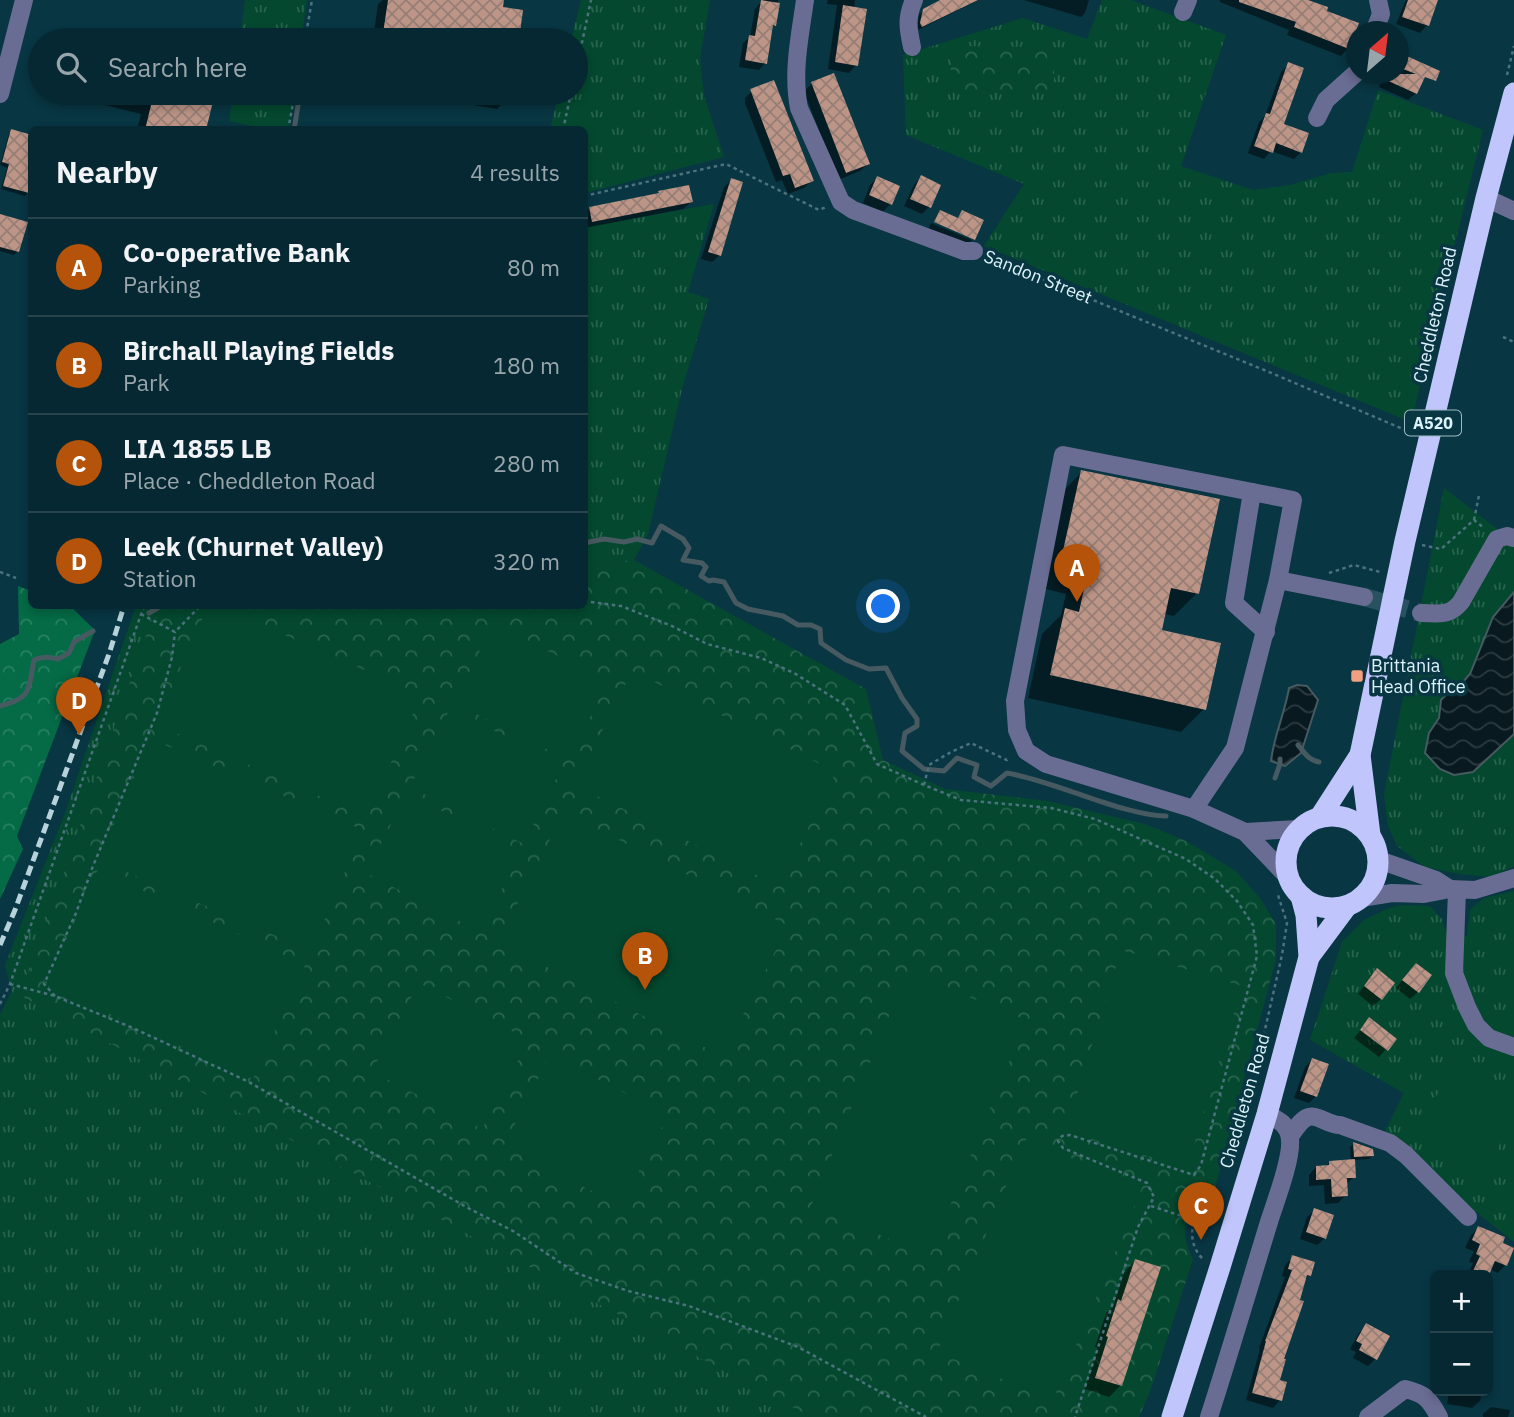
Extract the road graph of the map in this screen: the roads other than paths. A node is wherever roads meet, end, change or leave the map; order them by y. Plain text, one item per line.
1 (24, 0) edge
2 (805, 0) edge
3 (914, 0) edge
4 (1378, 0) edge
5 (1378, 21) edge
6 (912, 47) dead end
7 (1346, 82) edge
8 (1514, 93) edge
9 (0, 94) edge
10 (1317, 118) dead end
11 (1486, 198) junction
12 (1514, 211) edge
13 (974, 251) road end
14 (1252, 492) junction
15 (1506, 539) edge
16 (1278, 580) junction
17 (1364, 597) tunnel mouth
18 (1421, 613) tunnel mouth
19 (1266, 632) junction
20 (1360, 755) junction
21 (1194, 809) junction
22 (1320, 817) junction
23 (1299, 829) junction
24 (1245, 832) junction
25 (1370, 835) junction
26 (1379, 860) junction
27 (1514, 878) edge
28 (1281, 880) junction
29 (1453, 889) junction
30 (1301, 896) junction
31 (1354, 902) junction
32 (1309, 957) junction
33 (1514, 1047) edge
34 (1267, 1114) junction
35 (1290, 1136) junction
36 (1468, 1217) dead end
37 (1172, 1417) edge
38 (1209, 1417) edge
39 (1368, 1417) edge
40 (1438, 1417) edge

1 - 9 street
2 - 13 street, Sandon Street
3 - 6 street
4 - 5 street
7 - 10 street
8 - 11 highway, Cheddleton Road / A520
11 - 12 street
11 - 20 highway, Cheddleton Road / A520
14 - 16 street
14 - 19 street
14 - 21 street
15 - 18 street
16 - 17 street
16 - 19 street
19 - 21 street
20 - 22 highway, Cheddleton Road / A520
20 - 25 highway, Cheddleton Road / A520
21 - 24 street
22 - 23 highway, Cheddleton Road
22 - 25 highway
23 - 24 street
23 - 28 highway
24 - 28 street
25 - 26 highway, Cheddleton Road
26 - 29 street
26 - 31 highway, Cheddleton Road
27 - 29 street
28 - 30 highway, Cheddleton Road
29 - 31 street
29 - 33 street
30 - 31 highway
30 - 32 highway, Cheddleton Road
31 - 32 highway, Cheddleton Road
32 - 34 highway, Cheddleton Road
34 - 35 street
34 - 37 highway, Cheddleton Road
35 - 36 street
35 - 38 street
39 - 40 street

